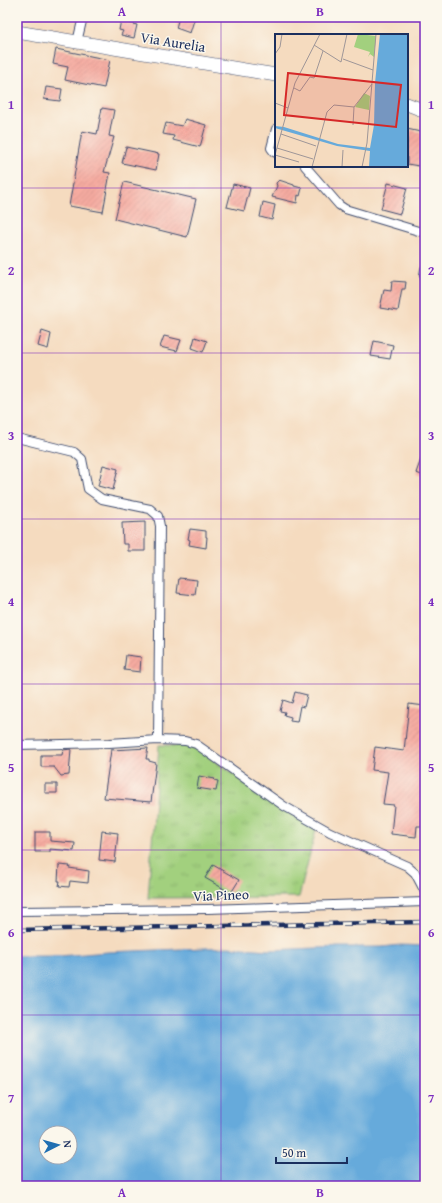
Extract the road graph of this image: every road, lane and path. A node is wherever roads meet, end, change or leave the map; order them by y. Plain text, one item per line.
1 (83, 17) edge
2 (17, 32) edge
3 (77, 42) junction
4 (275, 75) edge
5 (408, 104) edge
6 (425, 111) edge
7 (275, 133) edge
8 (275, 152) edge
9 (306, 167) edge
10 (425, 233) edge
11 (425, 269) edge
12 (425, 278) edge
13 (17, 438) edge
14 (158, 740) junction
15 (17, 745) edge
16 (425, 892) edge
17 (425, 902) edge
18 (17, 910) edge

1 - 3 street
2 - 3 main road, Via Aurelia
3 - 4 main road, Via Aurelia
5 - 6 main road
7 - 8 street
9 - 10 street
11 - 12 street
13 - 14 street
14 - 15 street
14 - 16 street
17 - 18 street, Via Pineo

